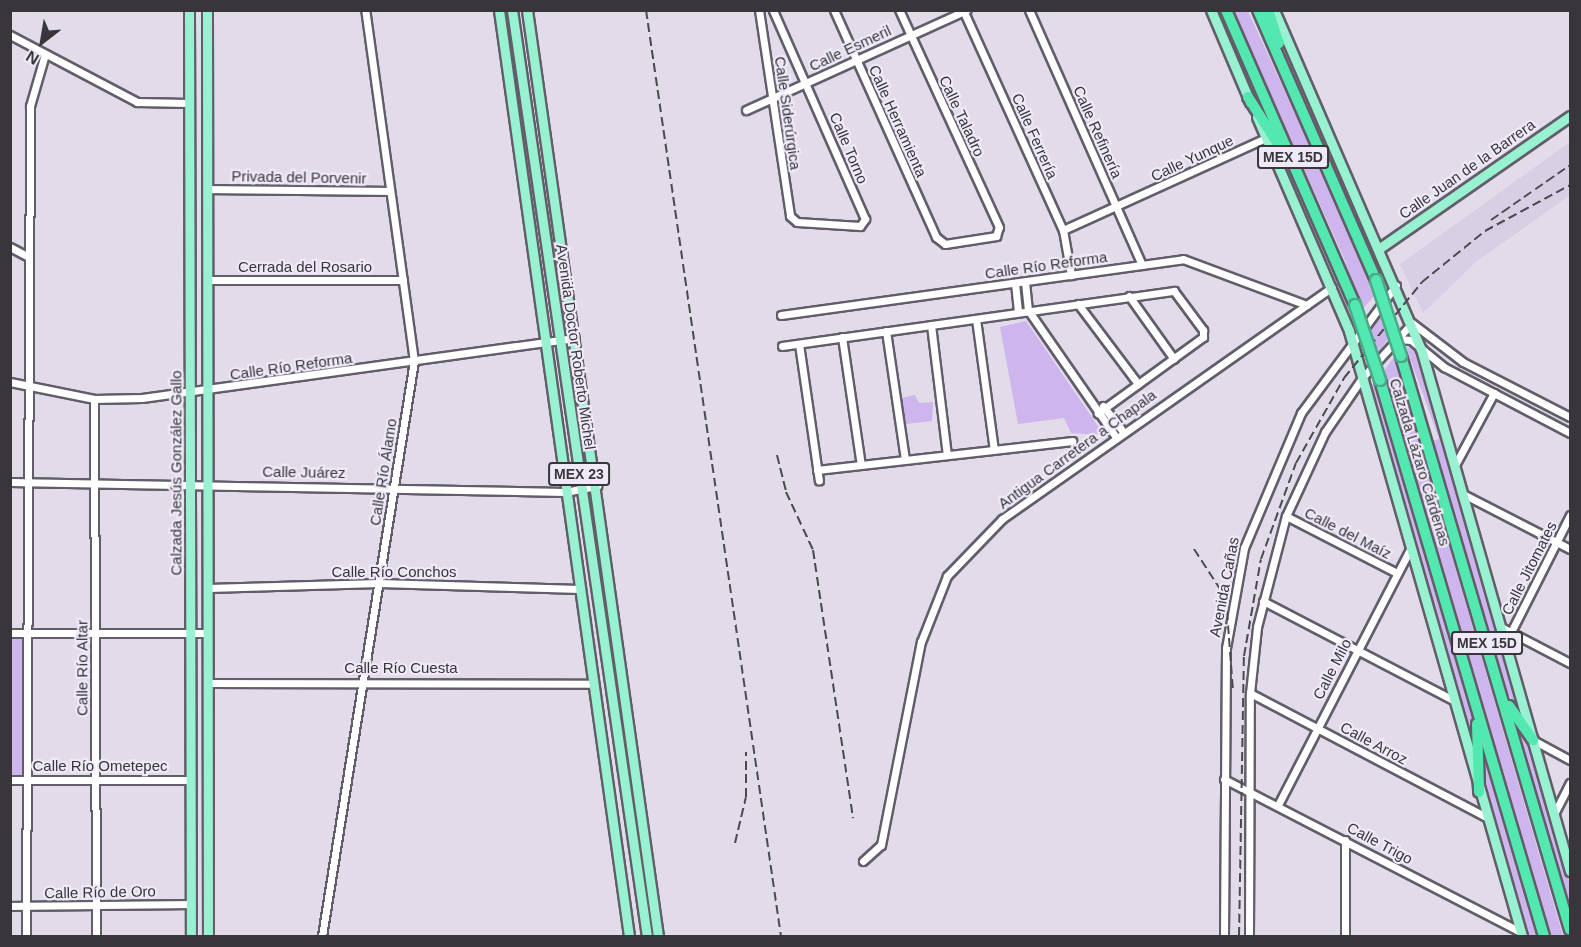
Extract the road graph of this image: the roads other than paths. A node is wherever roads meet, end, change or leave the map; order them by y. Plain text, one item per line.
1 (189, 10) edge
2 (207, 10) edge
3 (365, 10) edge
4 (499, 10) edge
5 (512, 10) edge
6 (527, 10) edge
7 (759, 10) edge
8 (773, 10) edge
9 (834, 10) edge
10 (899, 10) edge
11 (1029, 10) edge
12 (1211, 10) edge
13 (1226, 10) edge
14 (1258, 10) edge
15 (1268, 10) edge
16 (1274, 10) edge
17 (964, 11) edge
18 (10, 35) edge
19 (911, 36) junction
20 (45, 54) junction
21 (856, 61) junction
22 (807, 84) junction
23 (1248, 96) junction
24 (772, 99) junction
25 (189, 103) junction
26 (746, 110) dead end
27 (1570, 116) edge
28 (1308, 122) junction
29 (1266, 138) junction
30 (207, 189) junction
31 (390, 191) junction
32 (1310, 196) junction
33 (1117, 207) junction
34 (791, 219) joint
35 (1063, 230) junction
36 (939, 241) joint
37 (10, 247) edge
38 (1380, 248) junction
39 (27, 256) junction
40 (1142, 265) junction
41 (1071, 275) junction
42 (207, 280) junction
43 (403, 280) junction
44 (1025, 282) junction
45 (1015, 283) junction
46 (1396, 285) junction
47 (1332, 287) junction
48 (1129, 296) junction
49 (1078, 303) junction
50 (1307, 305) junction
51 (1028, 310) junction
52 (1018, 312) junction
53 (781, 315) dead end
54 (976, 319) junction
55 (1412, 323) junction
56 (931, 325) junction
57 (886, 331) junction
58 (842, 337) junction
59 (575, 338) junction
60 (1398, 339) junction
61 (559, 340) junction
62 (1352, 340) junction
63 (544, 343) junction
64 (799, 344) junction
65 (782, 346) dead end
66 (1421, 349) junction
67 (1174, 359) junction
68 (414, 361) junction
69 (1362, 378) junction
70 (10, 382) edge
71 (1138, 384) junction
72 (25, 386) junction
73 (207, 392) junction
74 (191, 393) junction
75 (1494, 393) junction
76 (94, 399) junction
77 (1106, 407) junction
78 (1098, 409) junction
79 (1570, 417) edge
80 (1123, 432) junction
81 (1570, 433) edge
82 (1116, 437) junction
83 (1072, 441) dead end
84 (994, 450) junction
85 (947, 455) junction
86 (905, 460) junction
87 (861, 465) junction
88 (1455, 465) junction
89 (817, 470) junction
90 (819, 481) dead end
91 (10, 482) edge
92 (25, 482) junction
93 (98, 482) junction
94 (207, 483) junction
95 (190, 485) junction
96 (597, 486) junction
97 (394, 488) junction
98 (581, 489) junction
99 (566, 492) junction
100 (1463, 494) junction
101 (1570, 515) edge
102 (1286, 516) junction
103 (1557, 542) junction
104 (1411, 547) junction
105 (1570, 549) edge
106 (578, 570) junction
107 (1397, 573) junction
108 (379, 583) junction
109 (595, 584) junction
110 (208, 588) junction
111 (580, 589) junction
112 (1263, 601) junction
113 (1501, 627) junction
114 (95, 632) junction
115 (190, 632) junction
116 (1511, 632) junction
117 (10, 633) edge
118 (27, 633) junction
119 (208, 633) junction
120 (1358, 650) junction
121 (1570, 663) edge
122 (625, 679) junction
123 (610, 681) junction
124 (208, 683) junction
125 (362, 683) junction
126 (594, 684) junction
127 (1250, 693) junction
128 (1502, 696) junction
129 (1453, 700) junction
130 (1477, 709) junction
131 (1317, 729) junction
132 (1533, 740) junction
133 (1570, 760) edge
134 (1224, 779) junction
135 (10, 780) edge
136 (27, 780) junction
137 (96, 780) junction
138 (190, 780) junction
139 (1570, 783) edge
140 (1249, 789) junction
141 (1479, 792) junction
142 (1278, 805) junction
143 (1554, 814) junction
144 (1486, 817) junction
145 (1345, 840) junction
146 (1569, 860) edge
147 (863, 861) dead end
148 (1570, 871) edge
149 (191, 904) junction
150 (96, 905) junction
151 (10, 906) edge
152 (26, 906) junction
153 (1570, 930) edge
154 (1521, 934) edge
155 (26, 936) edge
156 (96, 936) edge
157 (191, 936) edge
158 (208, 936) edge
159 (322, 936) edge
160 (629, 936) edge
161 (647, 936) edge
162 (658, 936) edge
163 (1224, 936) edge
164 (1249, 936) edge
165 (1344, 936) edge
166 (1544, 936) edge

1 - 25 main road, Calzada Jesús González Gallo
2 - 30 main road, Calzada Jesús González Gallo
3 - 31 street, Calle Río Álamo
4 - 63 main road, Avenida Doctor Roberto Michel
5 - 61 main road, Avenida Doctor Roberto Michel / MEX 23
6 - 59 main road, Avenida Doctor Roberto Michel
7 - 24 street, Calle Siderúrgica
8 - 22 street, Calle Torno
9 - 21 street, Calle Herramienta
10 - 19 street, Calle Taladro
11 - 33 street, Calle Refinería
12 - 23 main road, Calzada Lázaro Cárdenas
13 - 32 highway, Calzada Lázaro Cárdenas / MEX 15D
14 - 28 highway, Calzada Lázaro Cárdenas / MEX 15D
15 - 28 highway
16 - 38 main road, Calzada Lázaro Cárdenas
17 - 19 street, Calle Esmeril
17 - 35 street, Calle Ferrería
18 - 20 street
19 - 21 street, Calle Esmeril
19 - 36 street, Calle Taladro
20 - 25 street
20 - 39 street
21 - 22 street, Calle Esmeril
21 - 36 street, Calle Herramienta
22 - 24 street, Calle Esmeril
22 - 34 street, Calle Torno
23 - 29 main road, Calzada Lázaro Cárdenas
23 - 32 highway
24 - 26 street, Calle Esmeril
24 - 34 street, Calle Siderúrgica
25 - 74 main road, Calzada Jesús González Gallo
27 - 38 main road, Calle Juan de la Barrera
28 - 128 highway, Calzada Lázaro Cárdenas / MEX 15D, bridge
29 - 33 street, Calle Yunque
29 - 47 main road, Calzada Lázaro Cárdenas
30 - 31 street, Privada del Porvenir
30 - 42 main road, Calzada Jesús González Gallo
31 - 43 street, Calle Río Álamo
32 - 130 highway, Calzada Lázaro Cárdenas / MEX 15D, bridge
33 - 35 street, Calle Yunque
33 - 40 street, Calle Refinería
35 - 41 street, Calle Ferrería
37 - 39 street
38 - 46 main road, Calzada Lázaro Cárdenas
39 - 72 street
40 - 41 street, Calle Río Reforma
40 - 50 street, Calle Río Reforma
41 - 44 street, Calle Río Reforma
42 - 43 street, Cerrada del Rosario
42 - 73 main road, Calzada Jesús González Gallo
43 - 68 street, Calle Río Álamo
44 - 45 street, Calle Río Reforma
44 - 51 street
45 - 52 street
45 - 53 street, Calle Río Reforma
46 - 55 main road, Calzada Lázaro Cárdenas
46 - 62 street, Avenida Cañas
47 - 50 street, Antigua Carretera a Chapala
47 - 62 main road, Calzada Lázaro Cárdenas
48 - 49 street
48 - 67 street
48 - 67 street
49 - 51 street
49 - 71 street
50 - 80 street, Antigua Carretera a Chapala
51 - 52 street
51 - 78 street
52 - 54 street
54 - 56 street
54 - 84 street
55 - 60 street
55 - 66 main road, Calzada Lázaro Cárdenas
55 - 79 street
56 - 57 street
56 - 85 street
57 - 58 street
57 - 86 street
58 - 64 street
58 - 87 street
59 - 61 street, Calle Río Reforma
59 - 96 main road, Avenida Doctor Roberto Michel
60 - 66 street
60 - 69 street
61 - 63 street, Calle Río Reforma
61 - 98 main road, Avenida Doctor Roberto Michel / MEX 23
62 - 69 main road, Calzada Lázaro Cárdenas
62 - 134 street, Avenida Cañas
63 - 68 street, Calle Río Reforma
63 - 99 main road, Avenida Doctor Roberto Michel
64 - 65 street
64 - 89 street
66 - 75 street
66 - 88 main road, Calzada Lázaro Cárdenas
67 - 71 street
68 - 73 street, Calle Río Reforma
68 - 97 street, Calle Río Álamo
69 - 102 street
69 - 104 main road, Calzada Lázaro Cárdenas
70 - 72 street, Calle Río Reforma
71 - 77 street
72 - 76 street, Calle Río Reforma
72 - 92 street
73 - 74 street, Calle Río Reforma
73 - 94 main road, Calzada Jesús González Gallo
74 - 76 street, Calle Río Reforma
74 - 95 main road, Calzada Jesús González Gallo
75 - 81 street
75 - 88 street
76 - 93 street, Calle Río Altar
77 - 78 street
77 - 80 street
78 - 82 street
80 - 82 street, Antigua Carretera a Chapala
82 - 147 street, Antigua Carretera a Chapala
83 - 84 street
84 - 85 street
85 - 86 street
86 - 87 street
87 - 89 street
88 - 100 main road, Calzada Lázaro Cárdenas
89 - 90 street
91 - 92 street, Calle Juárez
92 - 93 street, Calle Juárez
92 - 118 street
93 - 95 street, Calle Juárez
93 - 114 street, Calle Río Altar
94 - 95 street, Calle Juárez
94 - 97 street, Calle Juárez
94 - 110 main road, Calzada Jesús González Gallo
95 - 115 main road, Calzada Jesús González Gallo
96 - 98 street, Calle Juárez
96 - 122 main road, Avenida Doctor Roberto Michel
97 - 99 street, Calle Juárez
97 - 108 street, Calle Río Álamo
98 - 99 street, Calle Juárez
98 - 109 main road, Avenida Doctor Roberto Michel / MEX 23
99 - 106 main road, Avenida Doctor Roberto Michel
100 - 103 street
100 - 113 main road, Calzada Lázaro Cárdenas
101 - 103 street, Calle Jitomates
102 - 107 street, Calle del Maíz
102 - 112 street
103 - 105 street
103 - 116 street, Calle Jitomates
104 - 107 street, Calle Milo
104 - 129 main road, Calzada Lázaro Cárdenas
106 - 109 main road
106 - 111 main road, Avenida Doctor Roberto Michel
107 - 120 street, Calle Milo
108 - 110 street, Calle Río Conchos
108 - 111 street, Calle Río Conchos
108 - 125 street, Calle Río Álamo
109 - 123 main road, Avenida Doctor Roberto Michel / MEX 23
110 - 119 main road, Calzada Jesús González Gallo
111 - 126 main road, Avenida Doctor Roberto Michel
112 - 120 street
112 - 127 street
113 - 116 street
113 - 132 main road, Calzada Lázaro Cárdenas
114 - 115 street
114 - 118 street
114 - 137 street, Calle Río Altar
115 - 119 street
115 - 138 main road, Calzada Jesús González Gallo
116 - 121 street
117 - 118 street
118 - 136 street
119 - 124 main road, Calzada Jesús González Gallo
120 - 129 street
120 - 131 street, Calle Milo
122 - 123 main road
122 - 162 main road, Avenida Doctor Roberto Michel
123 - 161 main road, Avenida Doctor Roberto Michel / MEX 23
124 - 125 street, Calle Río Cuesta
124 - 158 main road, Calzada Jesús González Gallo
125 - 126 street, Calle Río Cuesta
125 - 159 street, Calle Río Álamo
126 - 160 main road, Avenida Doctor Roberto Michel
127 - 131 street, Calle Arroz
127 - 140 street
128 - 132 highway
128 - 153 highway, Calzada Lázaro Cárdenas / MEX 15D
129 - 141 main road, Calzada Lázaro Cárdenas
130 - 141 highway
130 - 166 highway, Calzada Lázaro Cárdenas / MEX 15D
131 - 142 street, Calle Milo
131 - 144 street, Calle Arroz
132 - 133 street
132 - 143 main road, Calzada Lázaro Cárdenas
134 - 140 street, Calle Trigo
134 - 163 street, Avenida Cañas
135 - 136 street, Calle Río Ometepec
136 - 137 street, Calle Río Ometepec
136 - 152 street
137 - 138 street, Calle Río Ometepec
137 - 150 street, Calle Río Altar
138 - 149 main road, Calzada Jesús González Gallo
139 - 143 street
140 - 142 street, Calle Trigo
140 - 164 street
141 - 144 main road, Calzada Lázaro Cárdenas
142 - 145 street, Calle Trigo
143 - 146 main road, Calzada Lázaro Cárdenas
144 - 154 main road, Calzada Lázaro Cárdenas
145 - 154 street, Calle Trigo
145 - 165 street
146 - 148 main road, Calzada Lázaro Cárdenas
149 - 150 street, Calle Río de Oro
149 - 157 main road, Calzada Jesús González Gallo
150 - 152 street, Calle Río de Oro
150 - 156 street, Calle Río Altar
151 - 152 street, Calle Río de Oro
152 - 155 street

